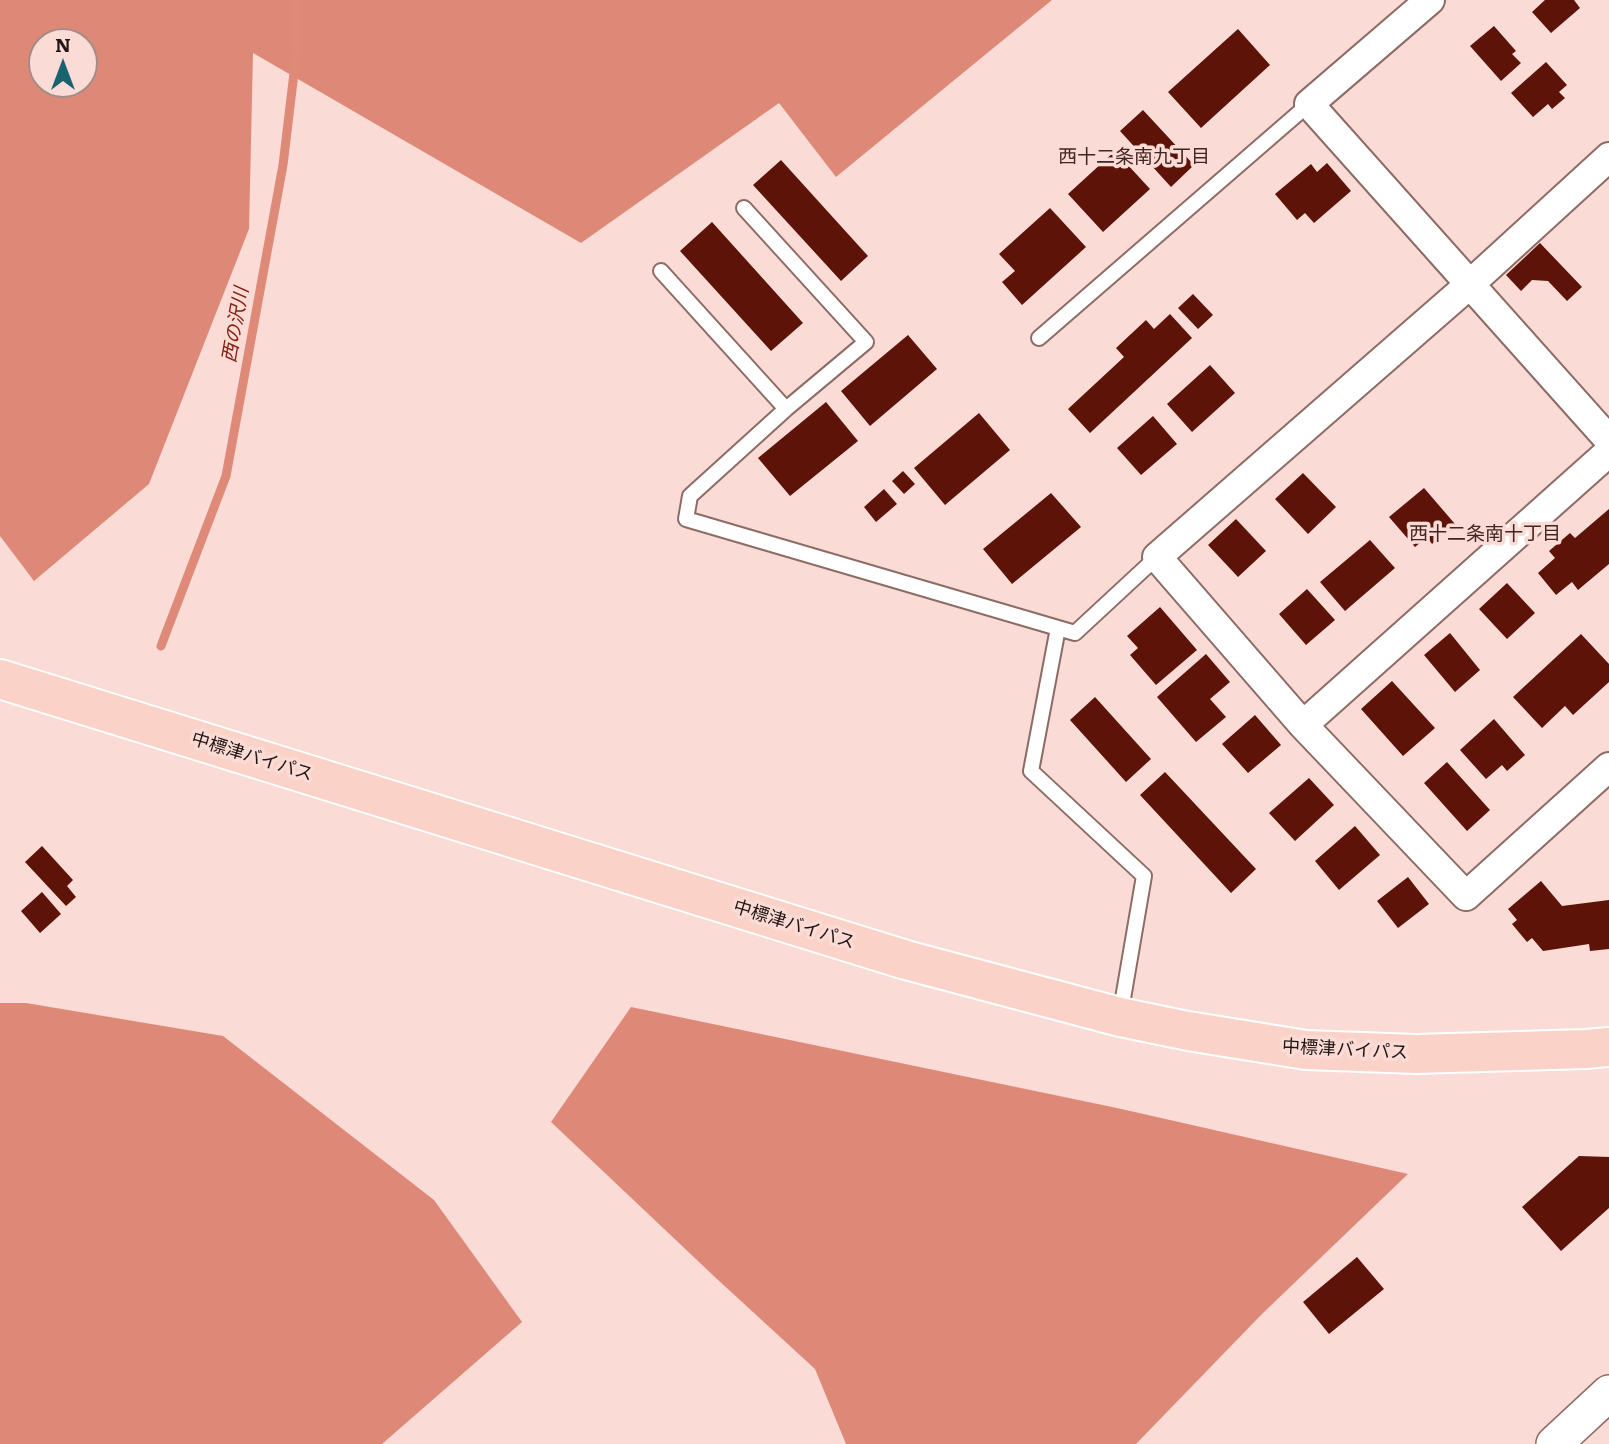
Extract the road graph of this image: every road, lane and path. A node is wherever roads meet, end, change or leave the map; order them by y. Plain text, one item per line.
1 (1430, 0) edge
2 (1309, 104) junction
3 (1609, 157) edge
4 (744, 208) dead end
5 (661, 271) dead end
6 (1469, 285) junction
7 (1039, 338) dead end
8 (786, 409) junction
9 (1609, 440) edge
10 (1609, 453) edge
11 (1157, 557) junction
12 (1058, 628) junction
13 (0, 679) edge
14 (1303, 725) junction
15 (1609, 767) edge
16 (1120, 1017) junction
17 (1609, 1047) edge
18 (1609, 1394) edge
19 (1554, 1444) edge

1 - 2 street
2 - 6 street
2 - 7 lane
3 - 6 street
4 - 8 lane
5 - 8 lane
6 - 9 street
6 - 11 street
8 - 12 lane
10 - 14 street
11 - 12 lane
11 - 14 street
12 - 16 lane
13 - 16 highway, 中標津バイパス
14 - 15 street
16 - 17 highway, 中標津バイパス
18 - 19 street

